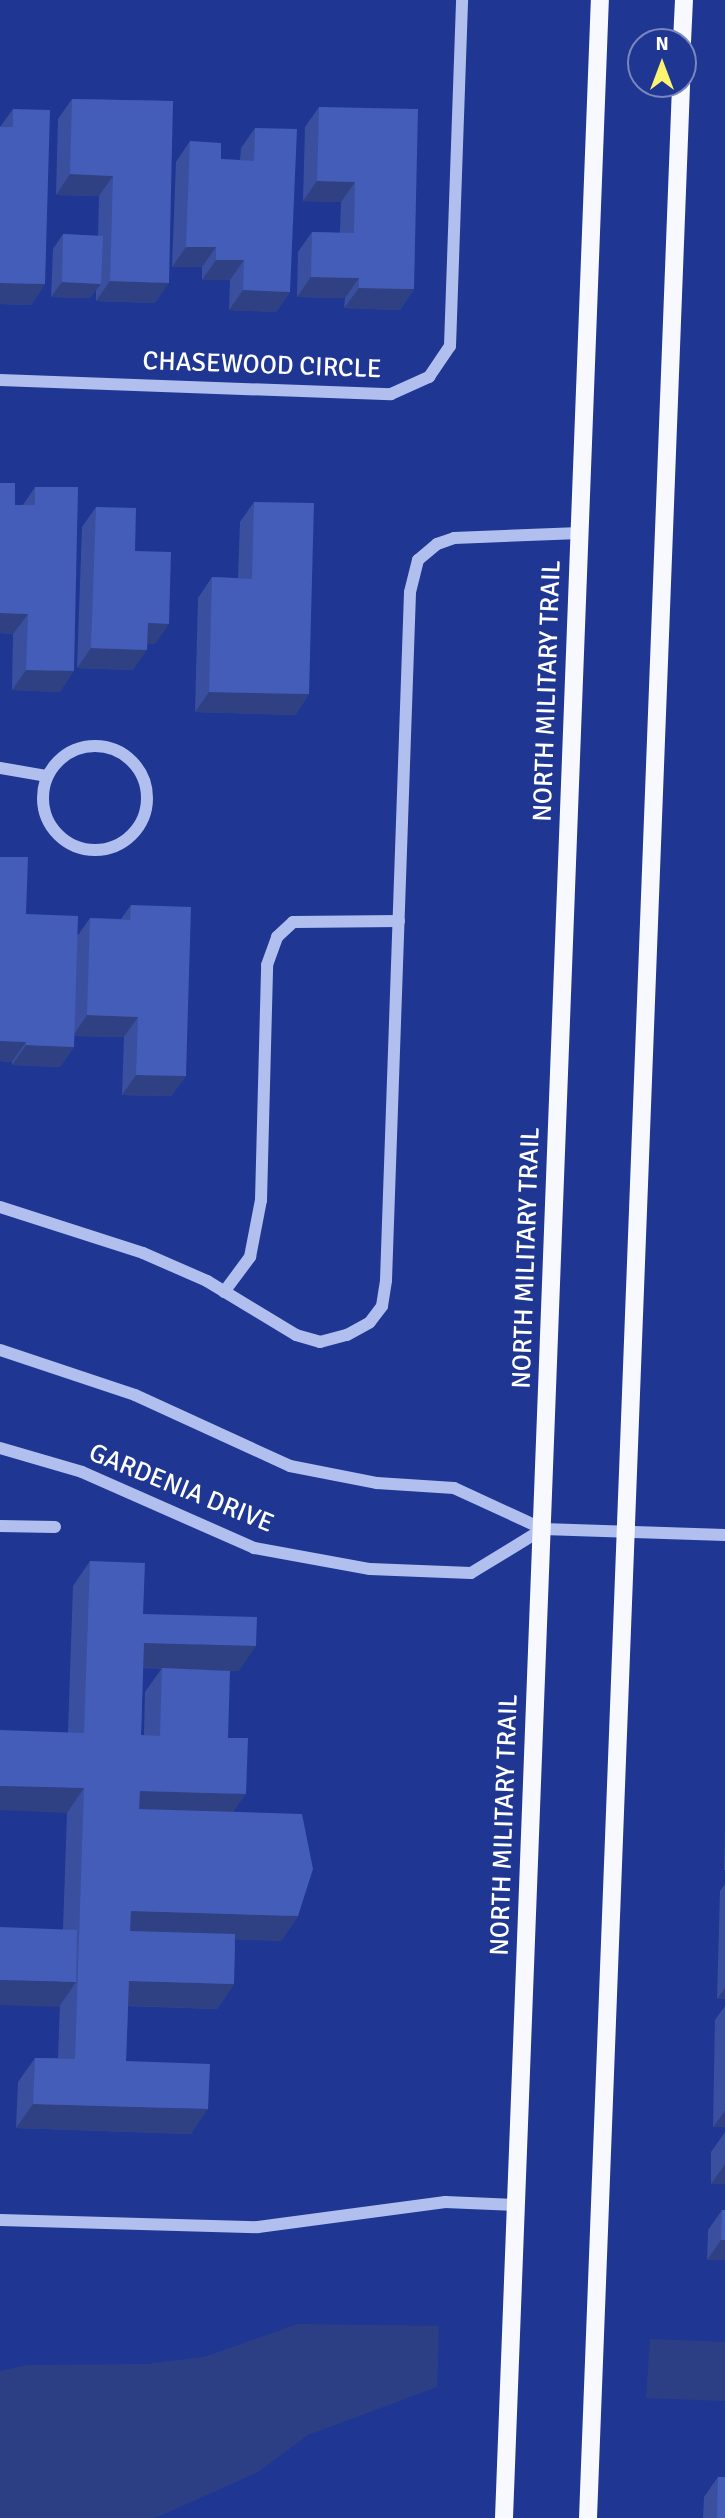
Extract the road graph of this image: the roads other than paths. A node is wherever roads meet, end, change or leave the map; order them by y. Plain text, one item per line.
1 (462, 0) edge
2 (600, 0) edge
3 (684, 0) edge
4 (683, 28) edge
5 (680, 98) edge
6 (0, 380) edge
7 (580, 533) junction
8 (0, 768) edge
9 (47, 776) junction
10 (398, 921) junction
11 (0, 1207) edge
12 (224, 1292) junction
13 (0, 1350) edge
14 (0, 1448) edge
15 (0, 1527) edge
16 (55, 1527) dead end
17 (543, 1529) junction
18 (627, 1532) junction
19 (725, 1535) edge
20 (516, 2205) junction
21 (0, 2220) edge
22 (504, 2518) edge
23 (588, 2518) edge

1 - 6 street, CHASEWOOD CIRCLE
2 - 7 main road, NORTH MILITARY TRAIL
3 - 4 main road
5 - 18 main road
7 - 10 street
7 - 17 main road, NORTH MILITARY TRAIL
8 - 9 street
9 - 9 street
10 - 12 street
10 - 12 street
11 - 12 street
13 - 17 street
14 - 17 street, GARDENIA DRIVE
15 - 16 street
17 - 18 street
17 - 20 main road, NORTH MILITARY TRAIL
18 - 19 street
18 - 23 main road
20 - 21 street
20 - 22 main road, NORTH MILITARY TRAIL

